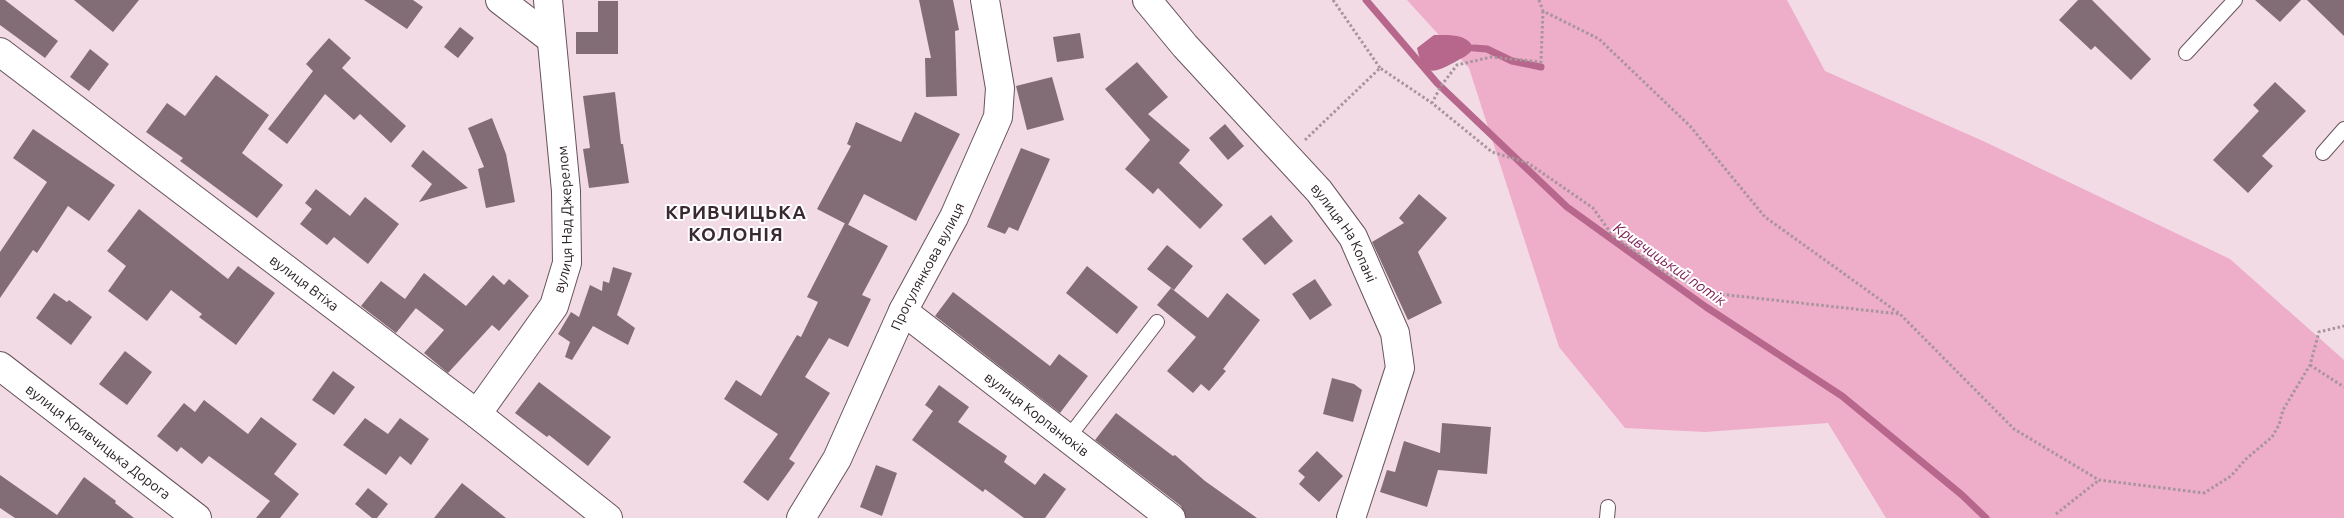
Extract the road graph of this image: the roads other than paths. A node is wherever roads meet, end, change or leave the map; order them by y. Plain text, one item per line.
1 (500, 0) edge
2 (548, 0) edge
3 (985, 0) edge
4 (1147, 0) edge
5 (2235, 0) edge
6 (551, 39) junction
7 (0, 52) edge
8 (2186, 53) dead end
9 (2344, 129) edge
10 (2323, 153) dead end
11 (903, 311) junction
12 (1157, 322) dead end
13 (0, 366) edge
14 (477, 414) junction
15 (1068, 438) junction
16 (196, 518) edge
17 (608, 518) edge
18 (801, 518) edge
19 (1171, 518) edge
20 (1352, 518) edge

1 - 6 street
2 - 6 street, вулиця Над Джерелом
3 - 11 street, Прогулянкова вулиця
4 - 20 street, вулиця На Копані
5 - 8 lane
6 - 14 street, вулиця Над Джерелом
7 - 14 street, вулиця Втіха
9 - 10 lane
11 - 15 street, вулиця Корпанюків
11 - 18 street, Прогулянкова вулиця
12 - 15 lane
13 - 16 street, вулиця Кривчицька Дорога
14 - 17 street, вулиця Втіха
15 - 19 street, вулиця Корпанюків

